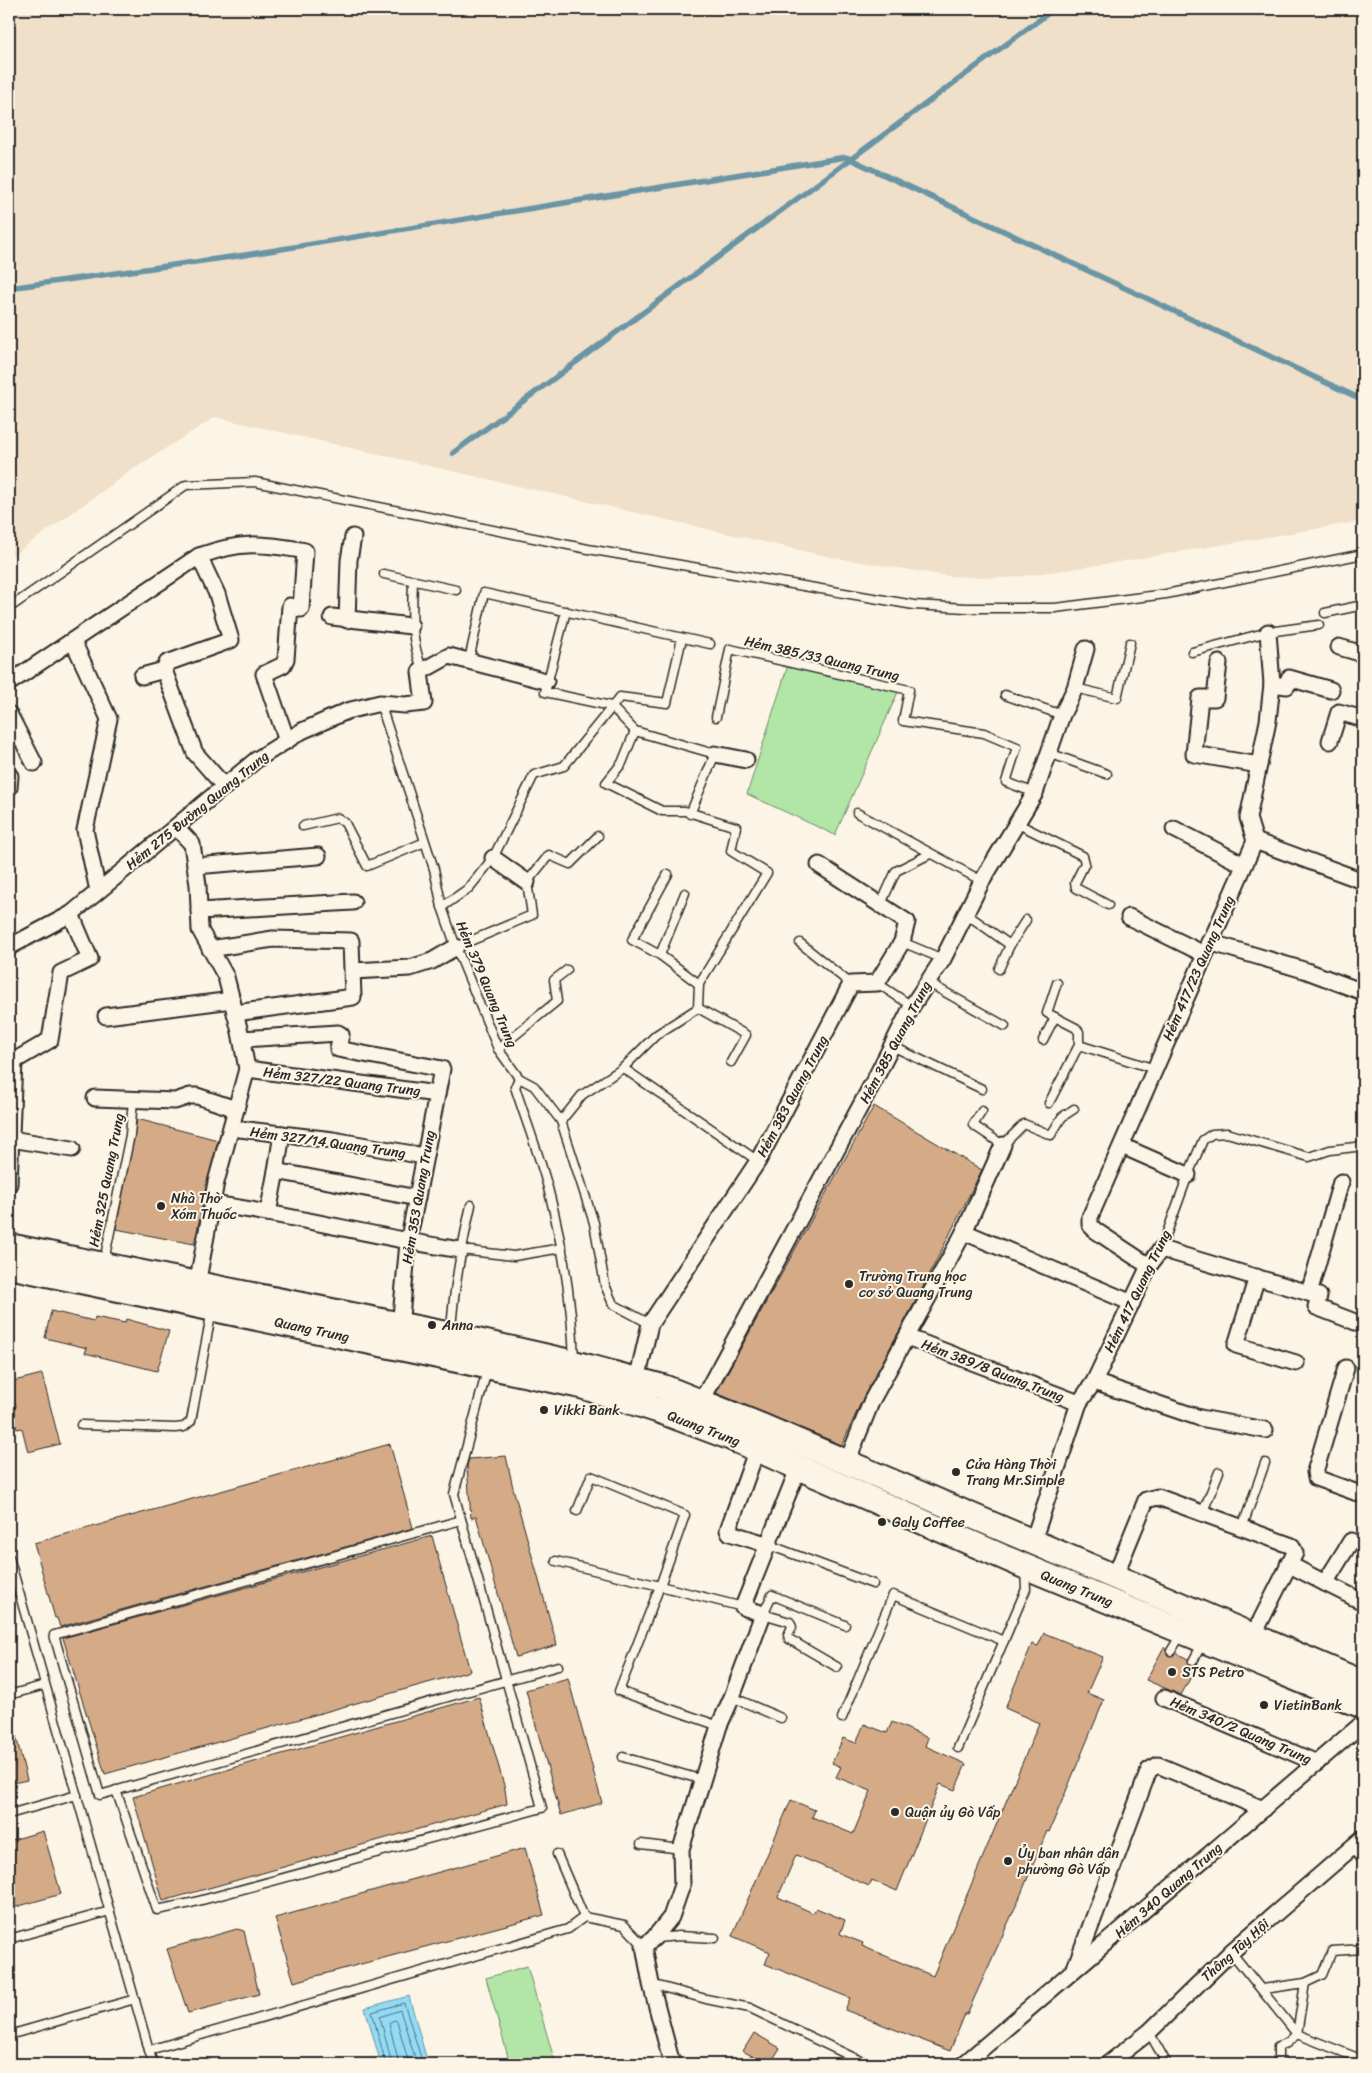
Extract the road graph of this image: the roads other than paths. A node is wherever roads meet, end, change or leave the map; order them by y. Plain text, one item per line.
1 (353, 537) dead end
2 (1363, 554) edge
3 (198, 556) junction
4 (384, 574) dead end
5 (414, 580) junction
6 (456, 590) dead end
7 (1363, 605) edge
8 (9, 608) edge
9 (566, 611) junction
10 (1325, 613) dead end
11 (332, 617) dead end
12 (347, 620) junction
13 (1319, 625) dead end
14 (411, 626) junction
15 (1268, 632) junction
16 (682, 638) junction
17 (73, 641) junction
18 (710, 644) dead end
19 (1130, 644) dead end
20 (1339, 647) dead end
21 (1086, 649) dead end
22 (1192, 652) dead end
23 (1363, 654) edge
24 (470, 660) junction
25 (1219, 663) dead end
26 (422, 669) junction
27 (164, 670) junction
28 (142, 676) dead end
29 (546, 681) junction
30 (9, 683) edge
31 (1272, 684) junction
32 (1076, 688) junction
33 (1332, 690) dead end
34 (1005, 695) dead end
35 (380, 703) junction
36 (611, 706) junction
37 (9, 714) edge
38 (1062, 715) junction
39 (716, 718) dead end
40 (1363, 719) edge
41 (635, 731) junction
42 (287, 741) junction
43 (1330, 742) dead end
44 (1049, 753) junction
45 (715, 754) junction
46 (746, 760) dead end
47 (34, 763) dead end
48 (1258, 764) junction
49 (1106, 774) dead end
50 (224, 787) junction
51 (1035, 794) junction
52 (857, 813) dead end
53 (690, 814) junction
54 (1016, 823) junction
55 (303, 826) dead end
56 (176, 827) junction
57 (1174, 829) dead end
58 (598, 836) dead end
59 (1255, 840) junction
60 (426, 842) junction
61 (930, 854) junction
62 (318, 856) dead end
63 (493, 858) junction
64 (819, 865) dead end
65 (1244, 865) junction
66 (195, 866) junction
67 (668, 874) dead end
68 (982, 881) junction
69 (1363, 881) edge
70 (527, 882) junction
71 (98, 891) junction
72 (685, 893) dead end
73 (352, 902) dead end
74 (881, 904) junction
75 (1108, 905) dead end
76 (442, 907) junction
77 (199, 911) junction
78 (965, 913) junction
79 (71, 914) junction
80 (1130, 917) dead end
81 (1026, 920) dead end
82 (902, 942) junction
83 (800, 943) dead end
84 (1010, 945) junction
85 (9, 947) edge
86 (456, 947) junction
87 (1207, 948) junction
88 (210, 950) junction
89 (660, 955) junction
90 (943, 959) junction
91 (999, 969) dead end
92 (568, 970) dead end
93 (353, 971) junction
94 (927, 982) junction
95 (877, 983) junction
96 (1057, 983) dead end
97 (699, 984) junction
98 (851, 984) junction
99 (1363, 992) edge
100 (912, 1006) junction
101 (234, 1007) junction
102 (698, 1008) junction
103 (106, 1016) dead end
104 (1055, 1017) junction
105 (1005, 1026) dead end
106 (242, 1039) junction
107 (1043, 1040) dead end
108 (1079, 1045) junction
109 (892, 1046) junction
110 (498, 1049) junction
111 (731, 1062) dead end
112 (623, 1068) junction
113 (247, 1069) junction
114 (1154, 1069) junction
115 (519, 1078) junction
116 (982, 1089) dead end
117 (437, 1094) junction
118 (96, 1098) dead end
119 (133, 1100) junction
120 (1049, 1102) dead end
121 (236, 1109) junction
122 (1074, 1109) dead end
123 (982, 1111) dead end
124 (562, 1121) junction
125 (231, 1128) junction
126 (282, 1134) junction
127 (11, 1139) junction
128 (1003, 1145) junction
129 (1122, 1146) junction
130 (1363, 1146) edge
131 (72, 1149) dead end
132 (424, 1156) junction
133 (758, 1161) junction
134 (276, 1171) junction
135 (1188, 1175) junction
136 (1341, 1182) dead end
137 (9, 1184) edge
138 (416, 1198) junction
139 (212, 1204) junction
140 (472, 1205) dead end
141 (268, 1213) junction
142 (964, 1232) junction
143 (408, 1242) junction
144 (9, 1246) edge
145 (562, 1248) junction
146 (1161, 1249) junction
147 (462, 1250) junction
148 (9, 1266) edge
149 (103, 1266) junction
150 (1149, 1266) junction
151 (1257, 1277) junction
152 (197, 1285) junction
153 (1309, 1293) junction
154 (1132, 1303) junction
155 (213, 1308) junction
156 (1362, 1320) edge
157 (650, 1324) junction
158 (400, 1327) junction
159 (451, 1335) junction
160 (908, 1336) junction
161 (574, 1363) junction
162 (1296, 1363) dead end
163 (488, 1367) junction
164 (1346, 1368) dead end
165 (1094, 1382) junction
166 (634, 1391) junction
167 (701, 1402) junction
168 (1079, 1403) junction
169 (81, 1425) dead end
170 (1265, 1430) dead end
171 (757, 1449) junction
172 (847, 1462) junction
173 (1265, 1463) dead end
174 (798, 1469) junction
175 (1219, 1472) dead end
176 (1363, 1495) edge
177 (577, 1511) dead end
178 (1202, 1514) junction
179 (461, 1520) junction
180 (1242, 1528) junction
181 (1033, 1541) junction
182 (1351, 1541) dead end
183 (769, 1545) junction
184 (9, 1557) edge
185 (556, 1561) dead end
186 (1288, 1564) junction
187 (1024, 1566) junction
188 (11, 1574) edge
189 (1114, 1576) junction
190 (1326, 1583) junction
191 (873, 1584) dead end
192 (660, 1586) junction
193 (1363, 1602) edge
194 (744, 1607) junction
195 (763, 1614) junction
196 (845, 1625) dead end
197 (1254, 1636) junction
198 (1204, 1640) junction
199 (1004, 1641) junction
200 (1193, 1661) dead end
201 (558, 1666) dead end
202 (837, 1667) dead end
203 (506, 1681) junction
204 (1363, 1683) edge
205 (45, 1685) junction
206 (9, 1695) edge
207 (732, 1697) junction
208 (1164, 1698) dead end
209 (1363, 1706) edge
210 (781, 1718) dead end
211 (842, 1718) dead end
212 (1363, 1723) edge
213 (719, 1726) junction
214 (958, 1748) dead end
215 (623, 1757) dead end
216 (1317, 1763) junction
217 (703, 1780) junction
218 (116, 1790) junction
219 (77, 1795) junction
220 (1263, 1809) junction
221 (9, 1814) edge
222 (1363, 1838) edge
223 (641, 1844) dead end
224 (1351, 1848) junction
225 (681, 1850) junction
226 (557, 1854) dead end
227 (1363, 1860) edge
228 (110, 1911) junction
229 (584, 1917) junction
230 (715, 1938) dead end
231 (9, 1940) edge
232 (649, 1942) junction
233 (1363, 1949) edge
234 (1231, 1952) junction
235 (1074, 1971) junction
236 (1305, 1983) junction
237 (651, 1984) junction
238 (1263, 1989) junction
239 (135, 1999) junction
240 (1149, 2032) junction
241 (1297, 2034) junction
242 (9, 2035) edge
243 (150, 2050) junction
244 (1363, 2060) edge
245 (153, 2064) edge
246 (672, 2064) edge
247 (867, 2064) edge
248 (964, 2064) edge
249 (1108, 2064) edge
250 (1167, 2064) edge
251 (1278, 2064) edge

1 - 12 street
2 - 8 lane
3 - 17 street
3 - 27 street
3 - 42 street
4 - 5 lane
5 - 6 lane
5 - 14 lane
7 - 10 lane
9 - 16 lane
9 - 24 lane
9 - 29 lane
11 - 12 street
12 - 14 street
13 - 15 lane
14 - 26 lane
15 - 22 lane
15 - 31 street
16 - 18 lane
16 - 36 lane
17 - 30 street
17 - 71 street
19 - 32 lane
20 - 23 street
21 - 32 street, Hẻm 385 Quang Trung
24 - 26 street
24 - 29 street
25 - 48 street
26 - 35 street, Hẻm 275 Đường Quang Trung
27 - 28 street
27 - 50 street
29 - 36 lane
31 - 33 street
31 - 48 street
32 - 38 street, Hẻm 385 Quang Trung
34 - 38 lane
35 - 42 street, Hẻm 275 Đường Quang Trung
35 - 60 lane, Hẻm 379 Quang Trung
36 - 41 lane
36 - 63 lane
37 - 47 street
38 - 44 street, Hẻm 385 Quang Trung
39 - 51 lane, Hẻm 385/33 Quang Trung
40 - 43 street
41 - 45 lane
41 - 53 lane
42 - 50 street, Hẻm 275 Đường Quang Trung
44 - 49 lane
44 - 51 street, Hẻm 385 Quang Trung
45 - 46 street
45 - 53 lane
48 - 59 street
50 - 56 street, Hẻm 275 Đường Quang Trung
51 - 54 street, Hẻm 385 Quang Trung
52 - 61 lane
53 - 97 lane
54 - 68 street, Hẻm 385 Quang Trung
54 - 75 lane
55 - 60 lane
56 - 66 street
56 - 71 street, Hẻm 275 Đường Quang Trung
57 - 65 street
58 - 70 lane
59 - 65 street, Hẻm 417/23 Quang Trung
59 - 69 street
60 - 76 lane, Hẻm 379 Quang Trung
61 - 68 lane
61 - 74 lane
62 - 66 street
63 - 70 street
63 - 76 lane
64 - 74 street
65 - 87 street, Hẻm 417/23 Quang Trung
66 - 77 street
67 - 89 lane
68 - 78 street, Hẻm 385 Quang Trung
70 - 86 lane
71 - 79 street, Hẻm 275 Đường Quang Trung
72 - 89 lane
73 - 77 street
74 - 82 street
76 - 86 lane, Hẻm 379 Quang Trung
77 - 88 street
78 - 84 lane
78 - 90 street, Hẻm 385 Quang Trung
79 - 85 street, Hẻm 275 Đường Quang Trung
79 - 127 street
80 - 87 street
81 - 84 lane
82 - 90 lane
82 - 95 street
83 - 98 lane
84 - 91 lane
86 - 93 street
86 - 110 lane, Hẻm 379 Quang Trung
87 - 99 street
87 - 114 street, Hẻm 417/23 Quang Trung
88 - 93 street
88 - 101 street
89 - 97 lane
90 - 94 street, Hẻm 385 Quang Trung
92 - 110 lane
93 - 101 street
94 - 100 street, Hẻm 385 Quang Trung
94 - 105 lane
95 - 98 street
95 - 100 lane
96 - 104 lane
97 - 102 lane
98 - 133 street, Hẻm 383 Quang Trung
100 - 109 street, Hẻm 385 Quang Trung
101 - 103 street
101 - 106 street
102 - 111 lane
102 - 112 lane
104 - 107 lane
104 - 108 lane
106 - 113 street
106 - 117 street, Hẻm 353 Quang Trung
108 - 114 lane
108 - 120 lane
109 - 116 lane
109 - 167 street, Hẻm 385 Quang Trung
110 - 115 lane, Hẻm 379 Quang Trung
112 - 124 lane
112 - 133 lane
113 - 117 street, Hẻm 327/22 Quang Trung
113 - 121 street
114 - 129 street, Hẻm 417/23 Quang Trung
115 - 124 lane
115 - 145 lane
117 - 132 street, Hẻm 353 Quang Trung
118 - 119 street
119 - 121 street
119 - 149 lane, Hẻm 325 Quang Trung
121 - 125 street
122 - 128 lane
123 - 128 lane
124 - 157 lane
125 - 126 street, Hẻm 327/14 Quang Trung
125 - 139 street
126 - 132 street, Hẻm 327/14 Quang Trung
126 - 134 street
127 - 131 street
127 - 137 street
128 - 142 street
129 - 135 street
129 - 150 street, Hẻm 417/23 Quang Trung
130 - 135 lane, Hẻm 417 Quang Trung
132 - 138 street, Hẻm 353 Quang Trung
133 - 157 street, Hẻm 383 Quang Trung
134 - 138 street
134 - 141 street
135 - 146 lane, Hẻm 417 Quang Trung
136 - 153 street
138 - 143 street, Hẻm 353 Quang Trung
139 - 141 street
139 - 152 street
140 - 147 lane
141 - 143 street
142 - 154 street
142 - 160 street
143 - 147 street
143 - 158 street, Hẻm 353 Quang Trung
144 - 149 main road, Quang Trung
145 - 147 lane
145 - 161 lane
146 - 150 street, Hẻm 417 Quang Trung
146 - 151 street
147 - 159 lane
148 - 155 main road, Quang Trung
149 - 152 main road, Quang Trung
150 - 154 street, Hẻm 417 Quang Trung
151 - 153 street
151 - 162 street
152 - 158 main road, Quang Trung
153 - 156 street
154 - 165 street, Hẻm 417 Quang Trung
155 - 163 main road, Quang Trung
155 - 169 lane
157 - 166 street, Hẻm 383 Quang Trung
158 - 159 main road, Quang Trung
159 - 161 main road, Quang Trung
160 - 168 street, Hẻm 389/8 Quang Trung
160 - 172 street
161 - 166 main road, Quang Trung
163 - 166 main road, Quang Trung
163 - 179 lane
164 - 176 street
165 - 168 street, Hẻm 417 Quang Trung
165 - 170 street
166 - 167 main road, Quang Trung
166 - 171 main road, Quang Trung
167 - 172 main road, Quang Trung
168 - 181 street, Hẻm 417 Quang Trung
171 - 174 main road, Quang Trung
171 - 183 street
172 - 181 main road, Quang Trung
173 - 180 lane
174 - 183 street
174 - 187 main road, Quang Trung
175 - 178 lane
177 - 192 lane
178 - 180 street
178 - 189 street
179 - 203 lane
179 - 218 lane
180 - 186 street
181 - 187 main road
181 - 189 main road, Quang Trung
182 - 190 street
183 - 191 lane
183 - 194 street
184 - 188 lane
185 - 192 lane
186 - 190 street
186 - 197 street
187 - 198 main road, Quang Trung
187 - 199 lane
188 - 205 lane
189 - 197 main road, Quang Trung
190 - 193 street
192 - 194 lane
192 - 213 lane
194 - 195 street
195 - 196 lane
195 - 202 lane
195 - 207 street
197 - 204 main road, Quang Trung
198 - 200 lane
198 - 209 main road, Quang Trung
199 - 211 lane
199 - 214 lane
201 - 203 lane
203 - 218 lane
203 - 218 lane
205 - 206 lane
205 - 219 lane
207 - 210 lane
207 - 213 street
208 - 216 street, Hẻm 340/2 Quang Trung
212 - 216 street, Hẻm 340 Quang Trung
213 - 217 street
215 - 217 lane
216 - 220 street, Hẻm 340 Quang Trung
217 - 225 street
219 - 221 lane
219 - 228 lane
220 - 235 street, Hẻm 340 Quang Trung
220 - 235 street, Hẻm 340 Quang Trung
222 - 224 street, Thông Tây Hội
223 - 225 lane
224 - 227 lane
224 - 234 street, Thông Tây Hội
225 - 232 street
226 - 229 lane
228 - 231 lane
228 - 239 lane
229 - 232 lane
229 - 243 lane
230 - 232 lane
232 - 237 street
233 - 236 lane
234 - 238 lane
234 - 240 street, Thông Tây Hội
235 - 248 street, Hẻm 340 Quang Trung
236 - 238 lane
236 - 241 lane
237 - 246 street
237 - 247 lane
238 - 241 lane
239 - 242 lane
239 - 243 lane
240 - 249 street, Thông Tây Hội
240 - 250 lane
241 - 244 lane
241 - 251 lane
243 - 245 lane

